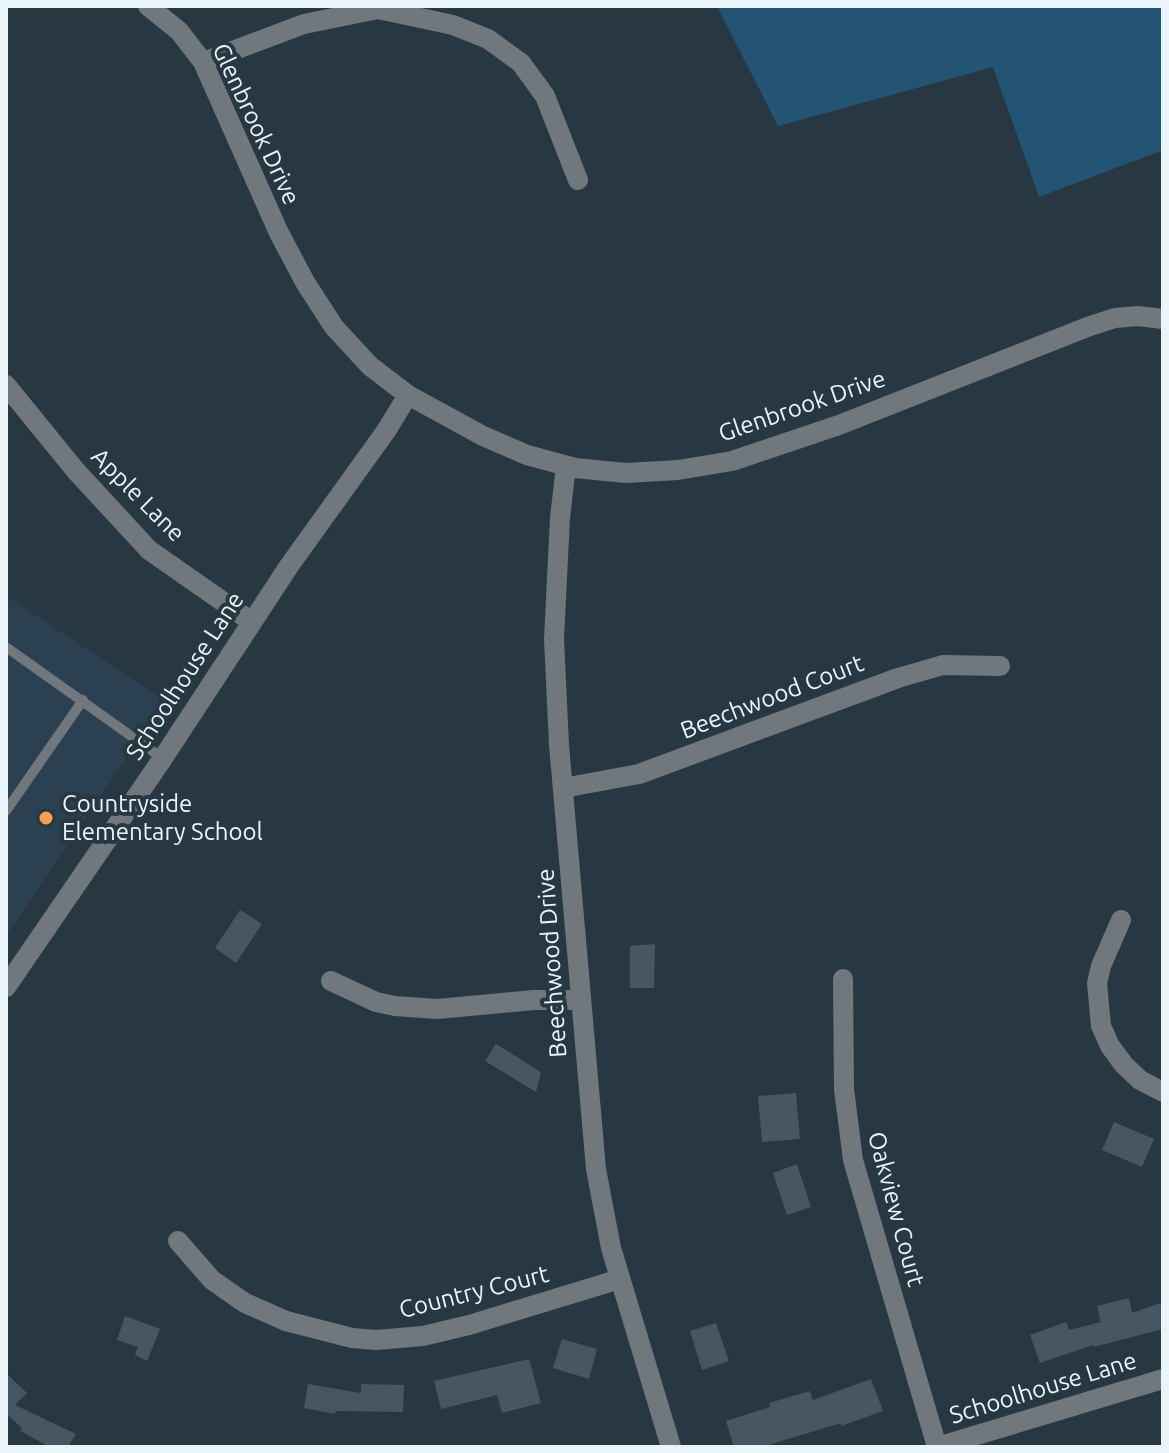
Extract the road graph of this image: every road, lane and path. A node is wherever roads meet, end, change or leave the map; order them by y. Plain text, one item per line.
1 (148, 6) edge
2 (203, 62) junction
3 (578, 180) dead end
4 (1163, 319) edge
5 (6, 385) edge
6 (408, 395) junction
7 (566, 466) junction
8 (252, 622) junction
9 (6, 647) edge
10 (1000, 666) dead end
11 (83, 700) junction
12 (162, 758) junction
13 (563, 788) junction
14 (6, 811) edge
15 (1121, 920) dead end
16 (843, 979) dead end
17 (331, 981) dead end
18 (6, 987) edge
19 (580, 1000) junction
20 (1163, 1092) edge
21 (178, 1241) dead end
22 (620, 1279) junction
23 (1163, 1379) edge
24 (671, 1447) edge
25 (937, 1447) edge

1 - 2 street, Glenbrook Drive
2 - 3 street
2 - 6 street, Glenbrook Drive
4 - 7 street, Glenbrook Drive
5 - 8 street, Apple Lane
6 - 7 street, Glenbrook Drive
6 - 8 street, Schoolhouse Lane
7 - 13 street, Beechwood Drive
8 - 12 street, Schoolhouse Lane
9 - 11 lane
10 - 13 street, Beechwood Court
11 - 12 lane
11 - 14 lane
12 - 18 street, Schoolhouse Lane
13 - 19 street, Beechwood Drive
15 - 20 street
16 - 25 street, Oakview Court
17 - 19 street
19 - 22 street, Beechwood Drive
21 - 22 street, Country Court
22 - 24 street, Beechwood Drive
23 - 25 street, Schoolhouse Lane

